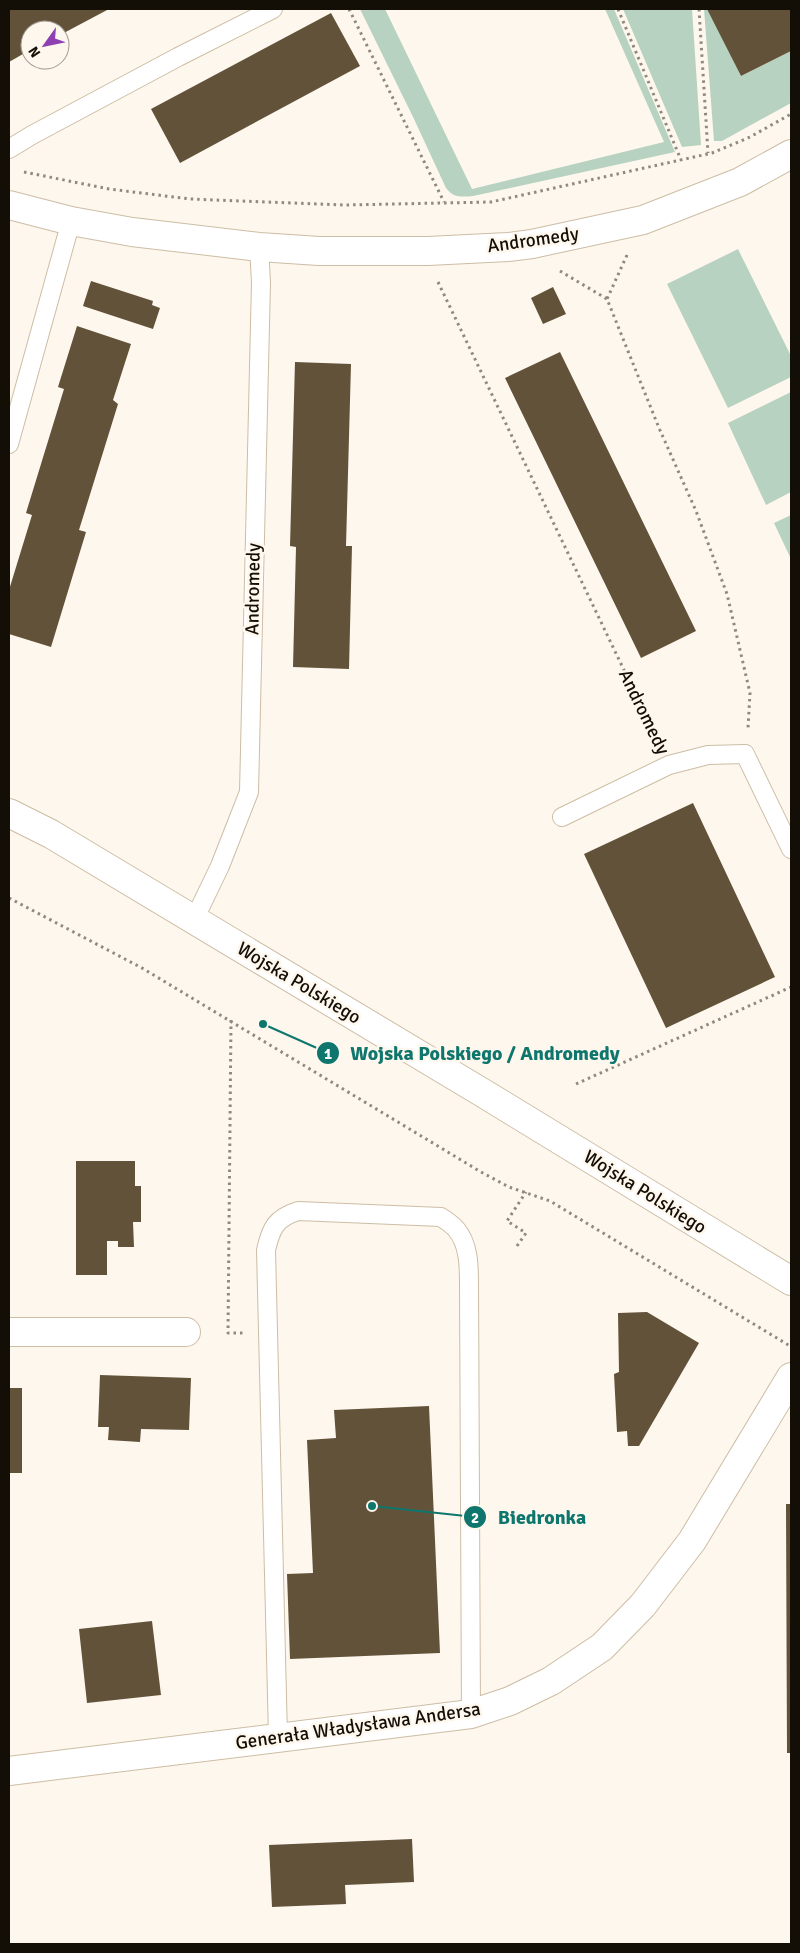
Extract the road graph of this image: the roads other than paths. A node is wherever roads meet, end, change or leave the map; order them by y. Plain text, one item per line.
1 (273, 9) edge
2 (9, 149) edge
3 (791, 154) edge
4 (9, 205) edge
5 (71, 221) junction
6 (259, 247) junction
7 (9, 444) edge
8 (9, 813) edge
9 (562, 817) dead end
10 (791, 849) edge
11 (194, 920) junction
12 (791, 1281) edge
13 (9, 1332) edge
14 (186, 1332) dead end
15 (791, 1377) edge
16 (470, 1714) junction
17 (278, 1737) junction
18 (9, 1771) edge

1 - 2 lane
3 - 6 street, Andromedy
4 - 5 street, Andromedy
5 - 6 street, Andromedy
5 - 7 lane
6 - 11 lane, Andromedy
8 - 11 street, Wojska Polskiego
9 - 10 lane
11 - 12 street, Wojska Polskiego
13 - 14 street
15 - 16 street, Generała Władysława Andersa
16 - 17 street, Generała Władysława Andersa
16 - 17 lane
17 - 18 street, Generała Władysława Andersa

